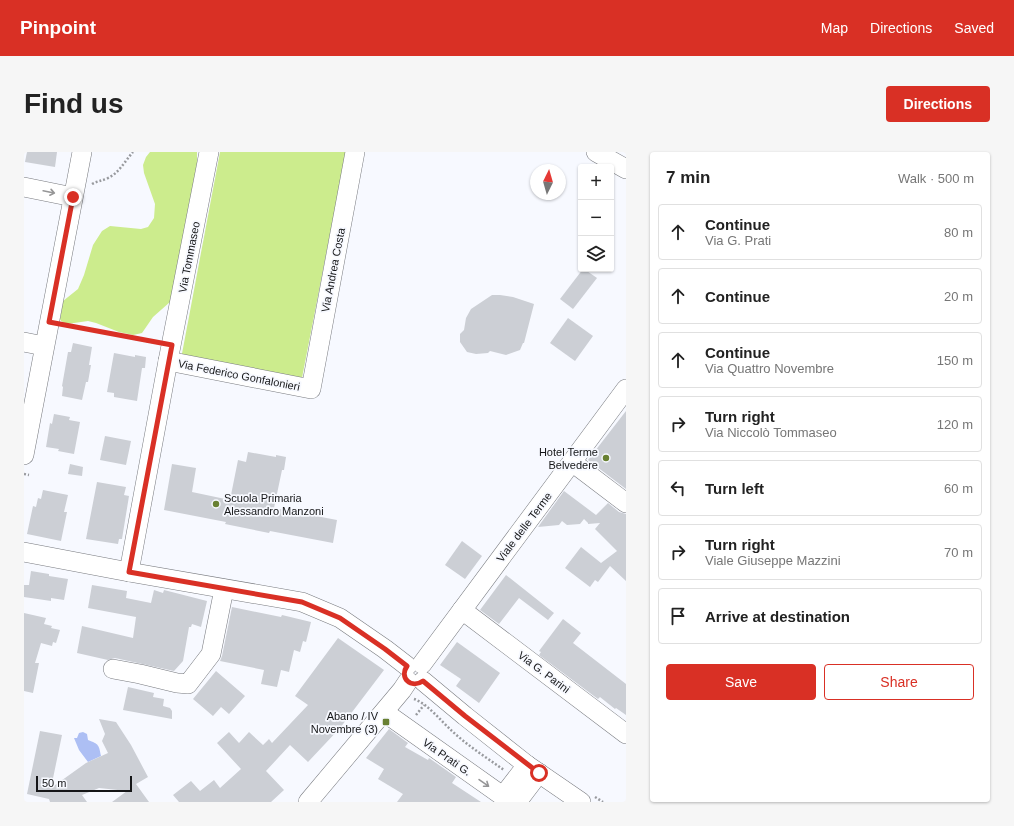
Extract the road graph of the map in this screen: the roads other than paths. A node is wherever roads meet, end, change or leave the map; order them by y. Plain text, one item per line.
1 (82, 152) edge
2 (209, 152) edge
3 (355, 152) edge
4 (596, 152) edge
5 (626, 169) edge
6 (24, 187) edge
7 (73, 197) junction
8 (24, 342) edge
9 (44, 346) junction
10 (170, 353) junction
11 (32, 366) edge
12 (311, 389) joint
13 (626, 390) edge
14 (24, 455) edge
15 (572, 462) junction
16 (626, 503) edge
17 (24, 552) edge
18 (129, 572) junction
19 (224, 589) junction
20 (462, 610) junction
21 (113, 668) dead end
22 (414, 678) junction
23 (384, 712) junction
24 (626, 734) edge
25 (528, 772) junction
26 (586, 798) edge
27 (511, 800) edge
28 (308, 802) edge

1 - 7 street
2 - 10 street, Via Tommaseo
3 - 12 street, Via Andrea Costa
4 - 5 street
6 -> 7 street
7 - 9 street
8 - 9 street
9 - 11 street
10 - 12 street, Via Federico Gonfalonieri
10 - 18 street, Via Tommaseo
11 - 14 street
13 - 15 street, Viale delle Terme
15 - 16 street
15 - 20 street, Viale delle Terme
17 - 18 street
18 - 19 street
19 - 21 street
19 - 22 street
20 - 22 street, Viale delle Terme
20 - 24 street, Via G. Parini
22 - 23 street, Viale delle Terme
22 - 25 street
23 -> 27 street, Via Prati G.
23 - 28 street, Viale delle Terme
25 - 26 street
25 - 27 street

